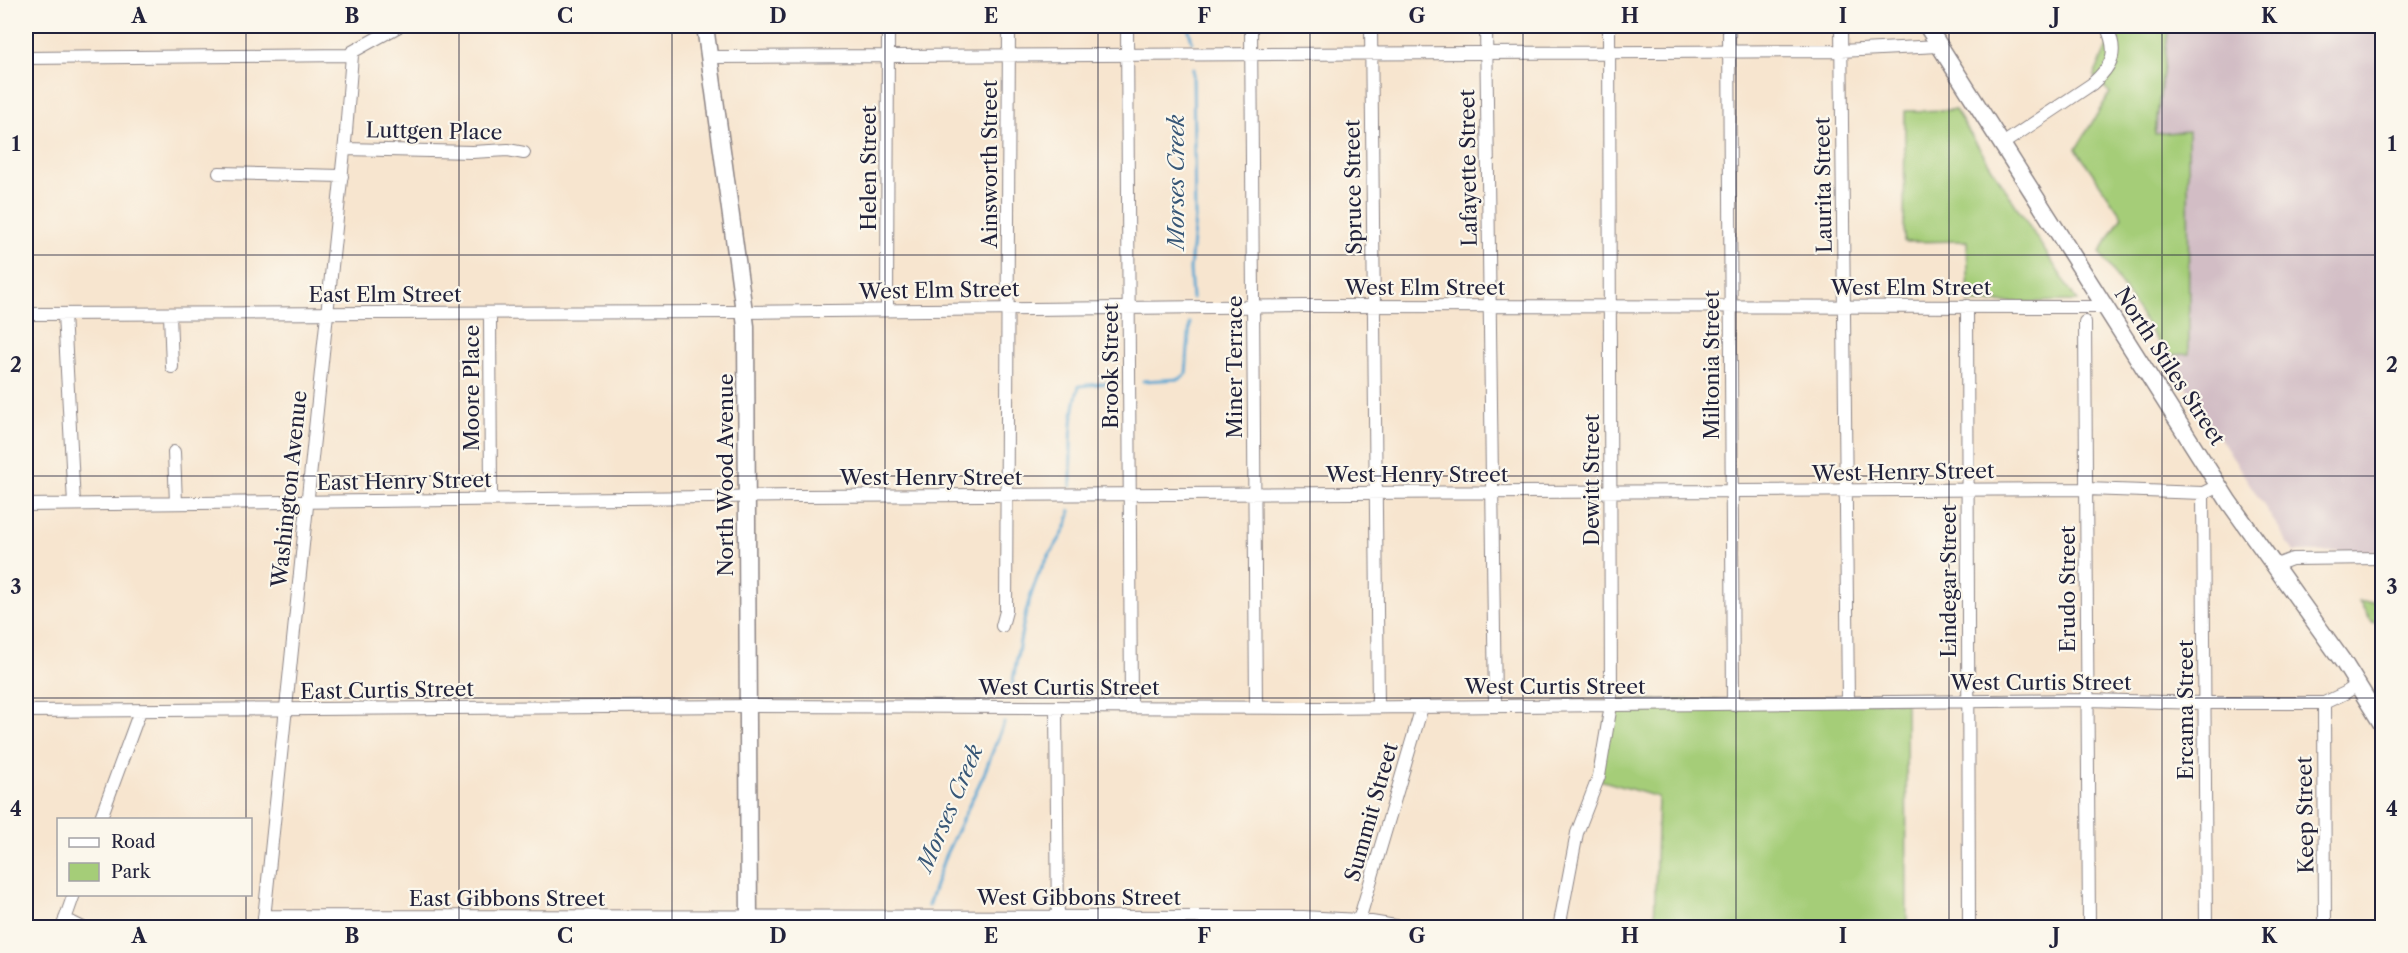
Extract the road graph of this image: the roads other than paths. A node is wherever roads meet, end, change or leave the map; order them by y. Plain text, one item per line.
1 (399, 26) edge
2 (705, 26) edge
3 (888, 26) edge
4 (1009, 26) edge
5 (1127, 26) edge
6 (1251, 26) edge
7 (1371, 26) edge
8 (1486, 26) edge
9 (1609, 26) edge
10 (1729, 26) edge
11 (1841, 26) edge
12 (1927, 26) edge
13 (2106, 26) edge
14 (1939, 46) junction
15 (1841, 51) junction
16 (1609, 52) junction
17 (1729, 52) junction
18 (1371, 53) junction
19 (1486, 53) junction
20 (1251, 54) junction
21 (352, 55) junction
22 (1010, 55) junction
23 (1127, 55) junction
24 (888, 56) junction
25 (710, 57) junction
26 (26, 58) edge
27 (2001, 145) junction
28 (345, 149) junction
29 (524, 153) dead end
30 (219, 173) dead end
31 (342, 176) junction
32 (1374, 306) junction
33 (1490, 306) junction
34 (1611, 306) junction
35 (1731, 306) junction
36 (1844, 306) junction
37 (1967, 306) junction
38 (1253, 307) junction
39 (2106, 307) junction
40 (1129, 308) junction
41 (1008, 309) junction
42 (887, 310) junction
43 (745, 312) junction
44 (327, 313) junction
45 (490, 313) junction
46 (26, 314) edge
47 (64, 314) junction
48 (170, 314) junction
49 (2085, 322) dead end
50 (172, 367) dead end
51 (174, 452) dead end
52 (2219, 484) junction
53 (2086, 489) junction
54 (1967, 491) junction
55 (1732, 492) junction
56 (1846, 492) junction
57 (1611, 493) junction
58 (2203, 493) junction
59 (1376, 494) junction
60 (1492, 494) junction
61 (1130, 495) junction
62 (1254, 495) junction
63 (1006, 496) junction
64 (747, 497) junction
65 (490, 500) junction
66 (308, 502) junction
67 (176, 503) junction
68 (74, 504) junction
69 (26, 505) edge
70 (2382, 558) edge
71 (2276, 565) junction
72 (1002, 626) dead end
73 (2357, 685) junction
74 (2087, 700) junction
75 (1968, 702) junction
76 (1848, 703) junction
77 (2204, 703) junction
78 (2324, 703) junction
79 (1611, 705) junction
80 (1733, 705) junction
81 (748, 706) junction
82 (1495, 706) junction
83 (1056, 707) junction
84 (1131, 707) junction
85 (1256, 707) junction
86 (1378, 707) junction
87 (1422, 707) junction
88 (286, 710) junction
89 (26, 711) edge
90 (140, 711) junction
91 (2382, 724) edge
92 (100, 818) edge
93 (73, 896) edge
94 (264, 922) edge
95 (357, 922) edge
96 (474, 922) edge
97 (1058, 922) edge
98 (63, 923) edge
99 (749, 923) edge
100 (1358, 924) edge
101 (83, 927) edge
102 (1408, 927) edge
103 (1559, 927) edge
104 (1969, 927) edge
105 (2089, 927) edge
106 (2206, 927) edge
107 (2325, 927) edge

1 - 21 street
2 - 25 main road, North Wood Avenue
3 - 24 street, Helen Street
4 - 22 street, Ainsworth Street
5 - 23 street, Brook Street
6 - 20 street, Miner Terrace
7 - 18 street, Spruce Street
8 - 19 street, Lafayette Street
9 - 16 street, Dewitt Street
10 - 17 street, Miltonia Street
11 - 15 street, Laurita Street
12 - 14 main road, North Stiles Street
13 - 27 street
14 - 15 street
14 - 27 main road, North Stiles Street
15 - 17 street
15 - 36 street, Laurita Street
16 - 17 street
16 - 19 street
16 - 34 street, Dewitt Street
17 - 35 street, Miltonia Street
18 - 19 street
18 - 20 street
18 - 32 street, Spruce Street
19 - 33 street, Lafayette Street
20 - 23 street
20 - 38 street, Miner Terrace
21 - 26 street
21 - 28 street, Washington Avenue
22 - 23 street
22 - 24 street
22 - 41 street, Ainsworth Street
23 - 40 street, Brook Street
24 - 25 street
24 - 42 street, Helen Street
25 - 43 main road, North Wood Avenue
27 - 39 main road, North Stiles Street
28 - 29 street, Luttgen Place
28 - 31 street, Washington Avenue
30 - 31 street
31 - 44 street, Washington Avenue
32 - 33 street, West Elm Street
32 - 38 street, West Elm Street
32 - 59 street, Spruce Street
33 - 34 street, West Elm Street
33 - 60 street, Lafayette Street
34 - 35 street, West Elm Street
34 - 57 street, Dewitt Street
35 - 36 street, West Elm Street
35 - 55 street, Miltonia Street
36 - 37 street, West Elm Street
36 - 56 street, Laurita Street
37 - 39 street, West Elm Street
37 - 54 street, Lindegar Street
38 - 40 street, West Elm Street
38 - 62 street, Miner Terrace
39 - 52 main road, North Stiles Street
40 - 41 street, West Elm Street
40 - 61 street, Brook Street
41 - 42 street, West Elm Street
41 - 63 street, Ainsworth Street
42 - 43 street, West Elm Street
43 - 45 street, East Elm Street
43 - 64 main road, North Wood Avenue
44 - 45 street, East Elm Street
44 - 48 street, East Elm Street
44 - 66 street, Washington Avenue
45 - 65 street, Moore Place
46 - 47 street, East Elm Street
47 - 48 street, East Elm Street
47 - 68 street
48 - 50 street
49 - 53 street, Erudo Street
51 - 67 street
52 - 58 street
52 - 71 main road, North Stiles Street
53 - 54 street, West Henry Street
53 - 58 street, West Henry Street
53 - 74 street, Erudo Street
54 - 56 street, West Henry Street
54 - 75 street, Lindegar Street
55 - 56 street, West Henry Street
55 - 57 street, West Henry Street
55 - 80 street, Miltonia Street
56 - 76 street, Laurita Street
57 - 60 street, West Henry Street
57 - 79 street, Dewitt Street
58 - 77 street, Ercama Street
59 - 60 street, West Henry Street
59 - 62 street, West Henry Street
59 - 86 street, Spruce Street
60 - 82 street, Lafayette Street
61 - 62 street, West Henry Street
61 - 63 street, West Henry Street
61 - 84 street, Brook Street
62 - 85 street, Miner Terrace
63 - 64 street, West Henry Street
63 - 72 street, Ainsworth Street
64 - 65 street, East Henry Street
64 - 81 main road, North Wood Avenue
65 - 66 street, East Henry Street
66 - 67 street, East Henry Street
66 - 88 street, Washington Avenue
67 - 68 street, East Henry Street
68 - 69 street, East Henry Street
70 - 71 street
71 - 73 main road, North Stiles Street
73 - 78 street, West Curtis Street
73 - 91 main road, North Stiles Street
74 - 75 street, West Curtis Street
74 - 77 street, West Curtis Street
74 - 105 street, Erudo Street
75 - 76 street, West Curtis Street
75 - 104 street, Lindegar Street
76 - 80 street, West Curtis Street
77 - 78 street, West Curtis Street
77 - 106 street, Ercama Street
78 - 107 street, Keep Street
79 - 80 street, West Curtis Street
79 - 82 street, West Curtis Street
79 - 103 street, Dewitt Street
81 - 83 street, West Curtis Street
81 - 88 street, East Curtis Street
81 - 99 main road, North Wood Avenue
82 - 87 street, West Curtis Street
83 - 84 street, West Curtis Street
83 - 97 street
84 - 85 street, West Curtis Street
85 - 86 street, West Curtis Street
86 - 87 street, West Curtis Street
87 - 100 street, Summit Street
88 - 90 street, East Curtis Street
88 - 94 street, Washington Avenue
89 - 90 street, East Curtis Street
90 - 92 street
93 - 98 street
94 - 95 street, East Gibbons Street
95 - 96 street, East Gibbons Street
96 - 99 street, East Gibbons Street
97 - 99 street, West Gibbons Street
97 - 100 street, West Gibbons Street
98 - 101 street
100 - 102 street, West Gibbons Street

